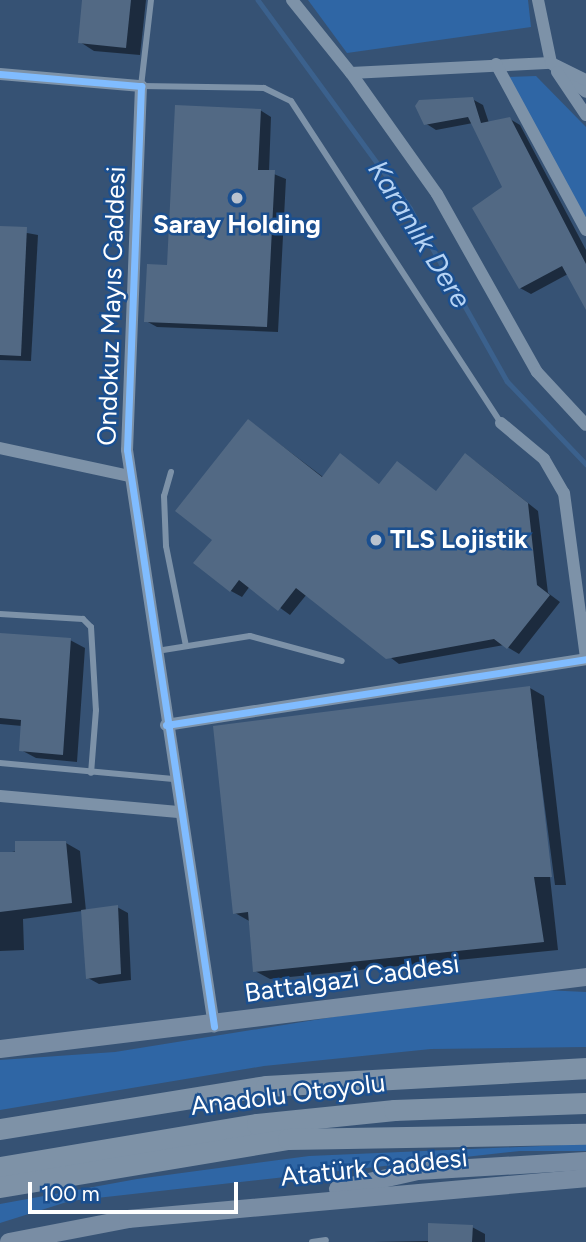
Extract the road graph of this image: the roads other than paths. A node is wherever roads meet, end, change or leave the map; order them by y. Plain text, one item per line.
1 (151, 0) edge
2 (292, 0) edge
3 (538, 0) edge
4 (551, 63) junction
5 (496, 64) junction
6 (351, 73) junction
7 (0, 74) edge
8 (586, 80) edge
9 (141, 86) junction
10 (586, 92) edge
11 (586, 115) edge
12 (586, 230) edge
13 (501, 423) joint
14 (586, 425) edge
15 (0, 448) edge
16 (171, 471) dead end
17 (130, 476) junction
18 (0, 614) edge
19 (186, 646) junction
20 (155, 651) junction
21 (586, 659) edge
22 (342, 661) dead end
23 (166, 725) junction
24 (0, 763) edge
25 (90, 773) junction
26 (173, 779) junction
27 (0, 796) edge
28 (178, 812) junction
29 (586, 977) edge
30 (214, 1026) junction
31 (0, 1049) edge
32 (586, 1068) edge
33 (586, 1103) edge
34 (0, 1129) edge
35 (586, 1134) edge
36 (586, 1161) edge
37 (0, 1167) edge
38 (586, 1178) edge
39 (0, 1187) edge
40 (253, 1207) junction
41 (326, 1240) dead end
42 (9, 1242) edge
43 (312, 1242) edge

1 - 9 lane
2 - 6 street
3 - 4 street
4 - 5 street
4 - 8 street
4 - 10 street
4 - 11 street
5 - 6 street
5 - 12 street
6 - 14 street
7 - 9 street
9 - 13 lane
9 - 17 street, Ondokuz Mayıs Caddesi
13 - 21 street
15 - 17 street
16 - 19 lane
17 - 20 street, Ondokuz Mayıs Caddesi
18 - 25 lane
19 - 20 lane
19 - 22 lane
20 - 23 street, Ondokuz Mayıs Caddesi
21 - 23 street
23 - 26 street, Ondokuz Mayıs Caddesi
24 - 25 lane
25 - 26 lane
26 - 28 street, Ondokuz Mayıs Caddesi
27 - 28 street
28 - 30 street, Ondokuz Mayıs Caddesi
29 - 30 main road, Battalgazi Caddesi
30 - 31 main road, Battalgazi Caddesi
32 - 34 highway, Anadolu Otoyolu
33 - 37 highway, Anadolu Otoyolu
35 - 39 highway
36 - 40 main road, Atatürk Caddesi
38 - 40 main road, Atatürk Caddesi
40 - 42 main road
41 - 43 lane

